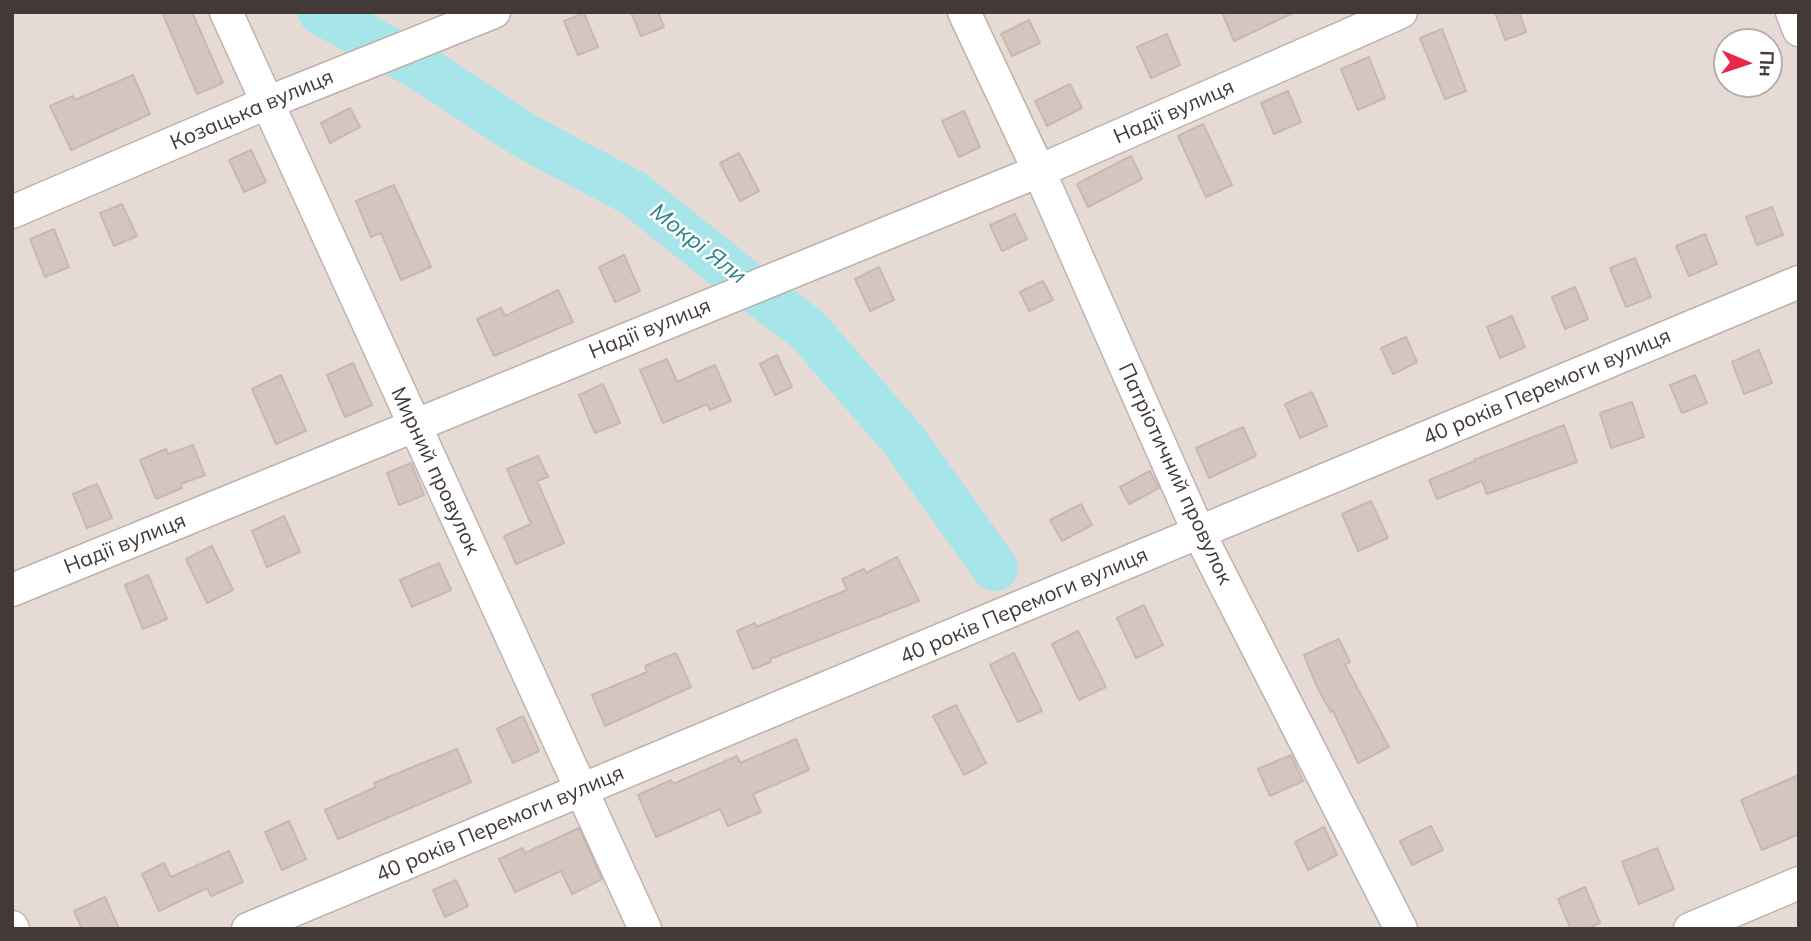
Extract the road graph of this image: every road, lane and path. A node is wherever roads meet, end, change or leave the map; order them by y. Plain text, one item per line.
1 (226, 12) edge
2 (494, 12) edge
3 (964, 12) edge
4 (1401, 12) edge
5 (1792, 12) edge
6 (1799, 30) edge
7 (269, 102) junction
8 (1039, 171) junction
9 (12, 212) edge
10 (1799, 282) edge
11 (414, 426) junction
12 (1199, 533) junction
13 (12, 590) edge
14 (582, 789) junction
15 (1799, 883) edge
16 (248, 929) edge
17 (645, 929) edge
18 (1401, 929) edge
19 (1690, 929) edge

1 - 7 street, Мирний провулок
2 - 7 street, Козацька вулиця
3 - 8 street, Патріотичний провулок
4 - 8 street, Надії вулиця
5 - 6 street
7 - 9 street, Козацька вулиця
7 - 11 street, Мирний провулок
8 - 11 street, Надії вулиця
8 - 12 street, Патріотичний провулок
10 - 12 street, 40 років Перемоги вулиця
11 - 13 street, Надії вулиця
11 - 14 street, Мирний провулок
12 - 14 street, 40 років Перемоги вулиця
12 - 18 street, Патріотичний провулок
14 - 16 street, 40 років Перемоги вулиця
14 - 17 street, Мирний провулок
15 - 19 street

